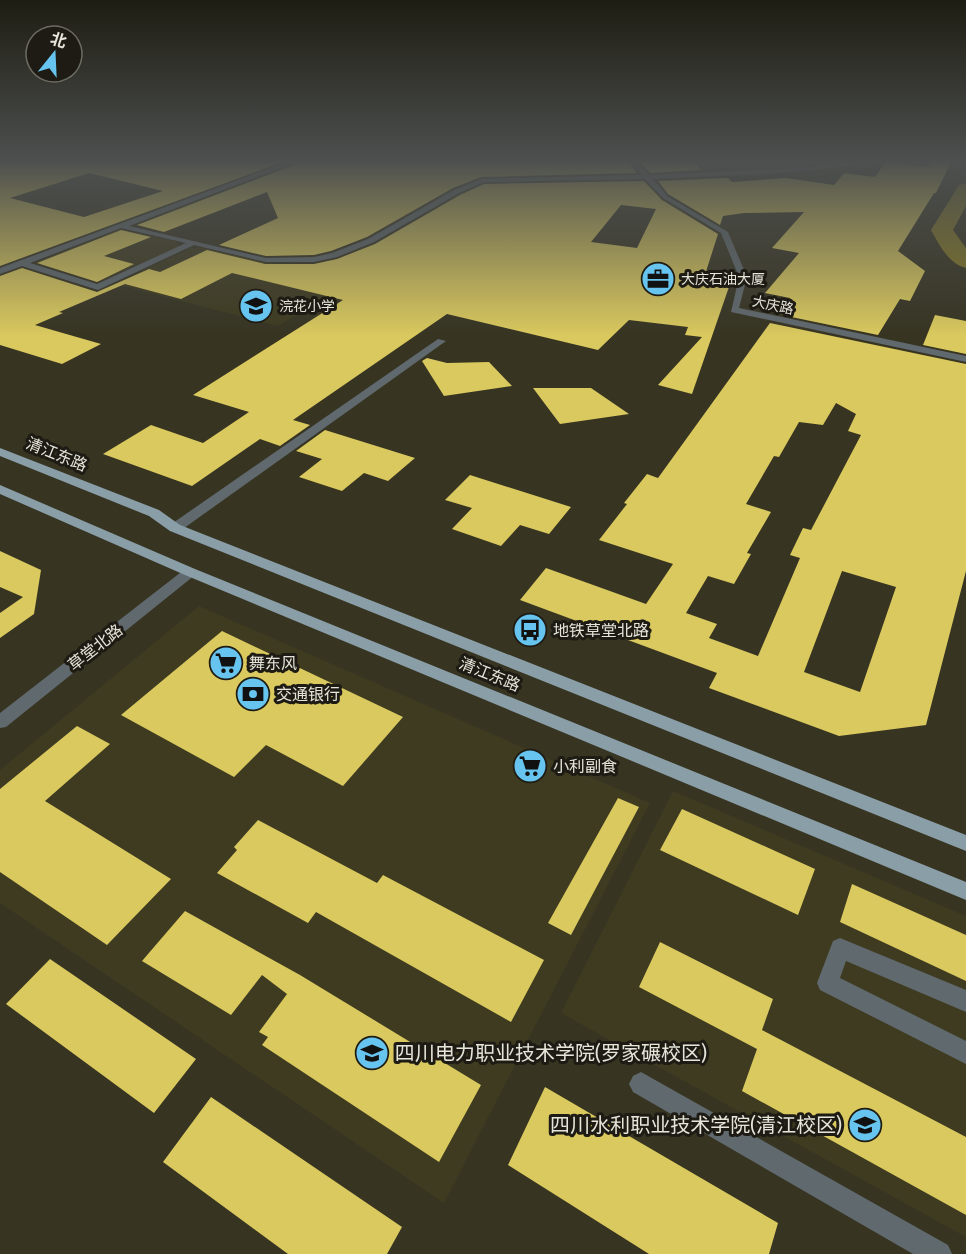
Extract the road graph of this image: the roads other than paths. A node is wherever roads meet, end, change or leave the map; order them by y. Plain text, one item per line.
1 (137, 220) edge
2 (408, 220) edge
3 (703, 220) edge
4 (120, 226) junction
5 (193, 243) junction
6 (22, 263) junction
7 (0, 271) edge
8 (441, 341) dead end
9 (966, 359) edge
10 (0, 452) edge
11 (0, 489) edge
12 (175, 528) junction
13 (190, 572) junction
14 (0, 722) edge
15 (966, 843) edge
16 (966, 891) edge
17 (966, 1001) edge
18 (966, 1053) edge
19 (641, 1084) dead end
20 (939, 1254) edge

1 - 4 street
2 - 5 street
3 - 9 street, 大庆路
4 - 5 street
4 - 6 street
5 - 6 street
6 - 7 street
8 - 12 street
10 - 12 main road, 清江东路
11 - 13 main road, 清江东路
12 - 15 main road, 清江东路
13 - 14 street, 草堂北路
13 - 16 main road, 清江东路
17 - 18 street
19 - 20 street

